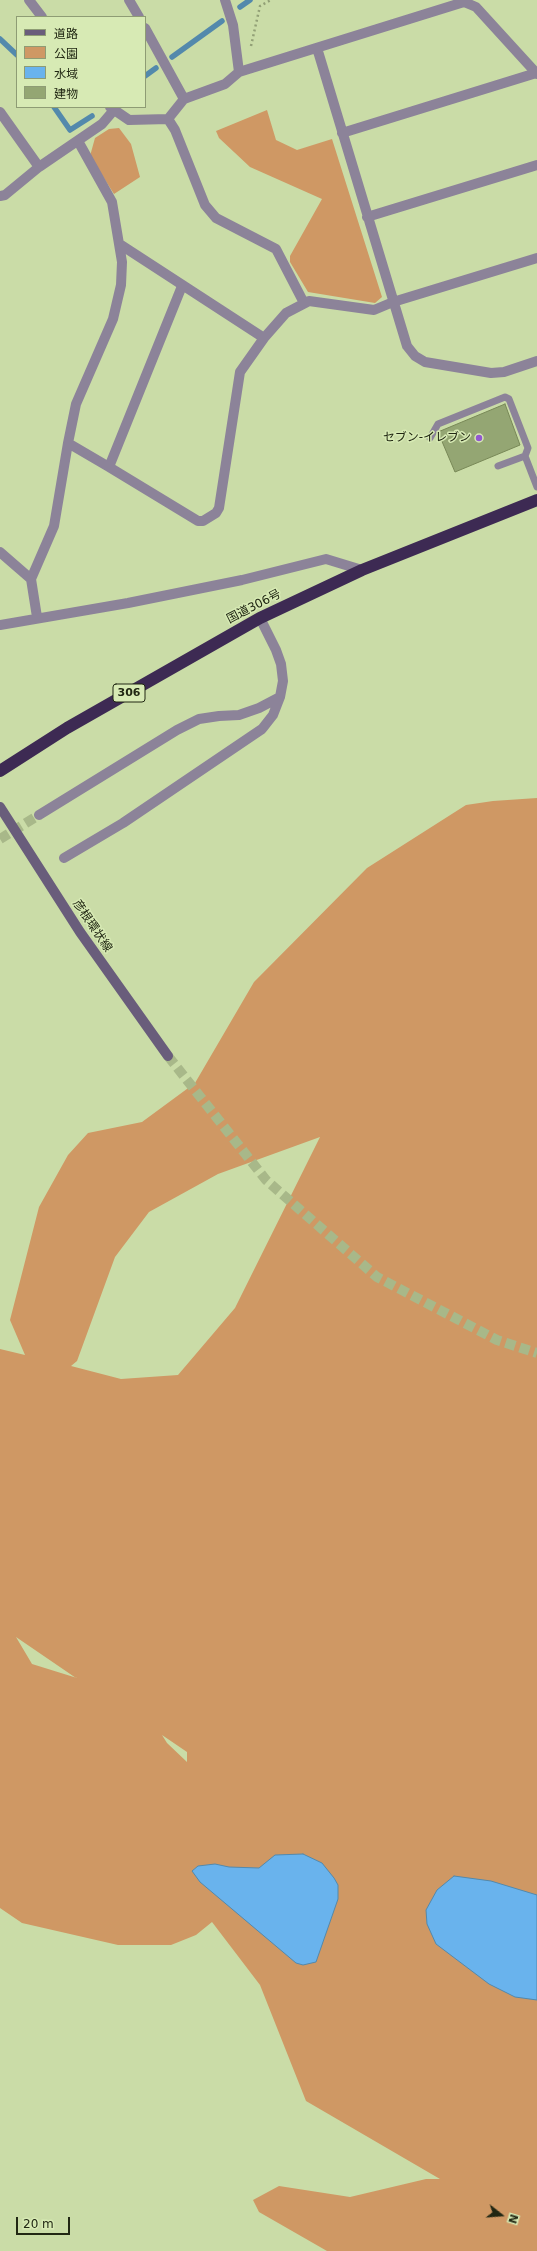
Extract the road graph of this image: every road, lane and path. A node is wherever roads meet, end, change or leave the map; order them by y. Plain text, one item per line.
1 (29, 0) edge
2 (129, 0) edge
3 (225, 0) edge
4 (271, 0) edge
5 (41, 16) edge
6 (138, 16) edge
7 (146, 34) edge
8 (317, 48) junction
9 (250, 51) dead end
10 (239, 72) junction
11 (537, 73) edge
12 (184, 99) junction
13 (112, 109) edge
14 (0, 112) edge
15 (168, 119) junction
16 (342, 133) junction
17 (78, 141) junction
18 (537, 165) edge
19 (39, 168) junction
20 (0, 196) edge
21 (368, 217) junction
22 (121, 245) junction
23 (537, 258) edge
24 (182, 286) junction
25 (393, 302) junction
26 (304, 303) junction
27 (264, 338) junction
28 (537, 361) edge
29 (430, 438) dead end
30 (68, 444) junction
31 (525, 456) junction
32 (498, 466) dead end
33 (109, 467) junction
34 (537, 487) edge
35 (537, 500) edge
36 (0, 552) edge
37 (362, 570) junction
38 (31, 579) junction
39 (37, 617) junction
40 (260, 618) junction
41 (0, 625) edge
42 (280, 697) junction
43 (0, 771) edge
44 (0, 807) edge
45 (39, 815) tunnel mouth
46 (64, 858) dead end
47 (168, 1056) tunnel mouth

1 - 5 street
2 - 6 street
3 - 10 street
4 - 9 path
7 - 12 street
8 - 10 street
8 - 11 street
8 - 16 street
10 - 12 street
11 - 16 street
12 - 15 street
13 - 15 street
13 - 17 street
14 - 19 street
15 - 26 street
16 - 21 street
17 - 19 street
17 - 22 street
18 - 21 street
19 - 20 street
21 - 25 street
22 - 24 street
22 - 30 street
23 - 25 street
24 - 27 street
24 - 33 street
25 - 26 street
25 - 28 street
26 - 27 street
27 - 33 street
29 - 31 lane
30 - 33 street
30 - 38 street
31 - 32 lane
31 - 34 lane
35 - 37 highway, 国道306号 / 306
36 - 38 street
37 - 39 street
37 - 40 highway, 国道306号 / 306
38 - 39 street
39 - 41 street
40 - 42 street
40 - 43 highway, 国道306号 / 306
42 - 45 street
42 - 46 street
44 - 47 main road, 彦根環状線

